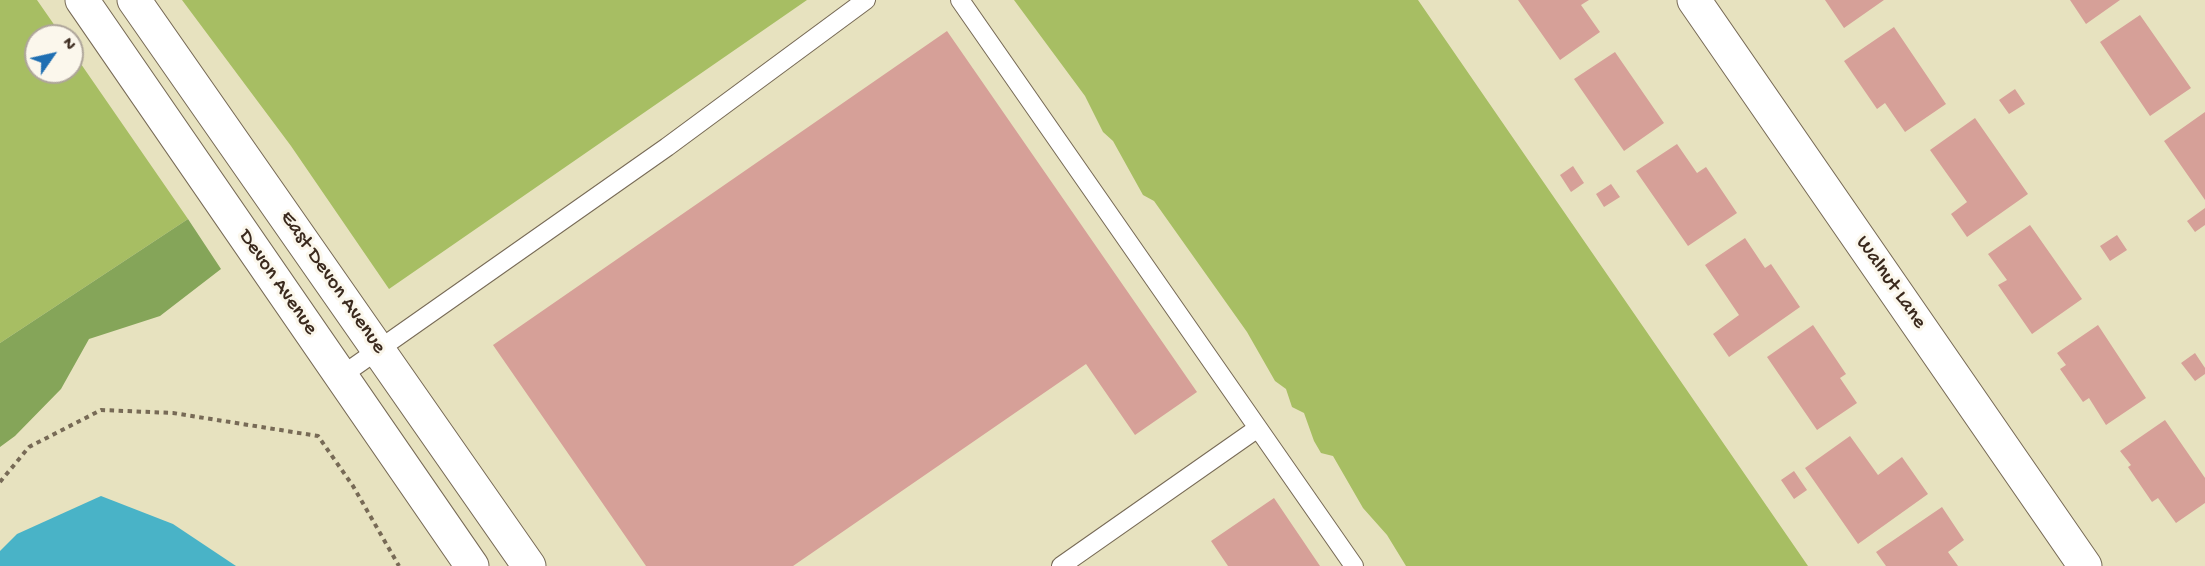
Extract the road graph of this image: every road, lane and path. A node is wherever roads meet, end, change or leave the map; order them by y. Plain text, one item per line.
1 (82, 0) edge
2 (134, 0) edge
3 (866, 0) edge
4 (960, 0) edge
5 (1694, 0) edge
6 (378, 349) junction
7 (341, 376) junction
8 (1258, 428) junction
9 (0, 482) edge
10 (399, 566) edge
11 (472, 566) edge
12 (529, 566) edge
13 (1061, 566) edge
14 (1354, 566) edge
15 (2085, 566) edge

1 - 7 main road, Devon Avenue
2 - 6 main road, East Devon Avenue
3 - 6 lane
4 - 8 lane
5 - 15 main road, Walnut Lane
6 - 7 lane
6 - 12 main road, East Devon Avenue
7 - 11 main road, Devon Avenue
8 - 13 lane
8 - 14 lane
9 - 10 path

